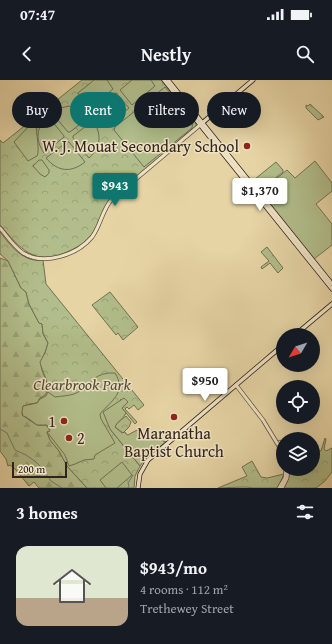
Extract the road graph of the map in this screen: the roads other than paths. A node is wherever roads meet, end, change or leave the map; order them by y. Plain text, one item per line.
1 (164, 80) edge
2 (168, 80) edge
3 (253, 80) edge
4 (178, 92) edge
5 (239, 92) edge
6 (199, 119) joint
7 (207, 119) joint
8 (201, 124) junction
9 (0, 228) edge
10 (332, 284) edge
11 (332, 289) edge
12 (332, 304) edge
13 (303, 328) edge
14 (276, 351) edge
15 (236, 385) junction
16 (273, 434) junction
17 (276, 438) edge
18 (276, 440) edge
19 (285, 476) edge
20 (138, 488) edge
21 (281, 488) edge

1 - 8 main road
2 - 4 main road
3 - 5 main road
6 - 7 main road
6 - 8 main road
7 - 8 main road
8 - 9 street
8 - 10 main road
8 - 11 main road
12 - 13 main road
14 - 15 main road
15 - 16 street
15 - 20 main road
16 - 17 street
16 - 18 street
19 - 21 street

